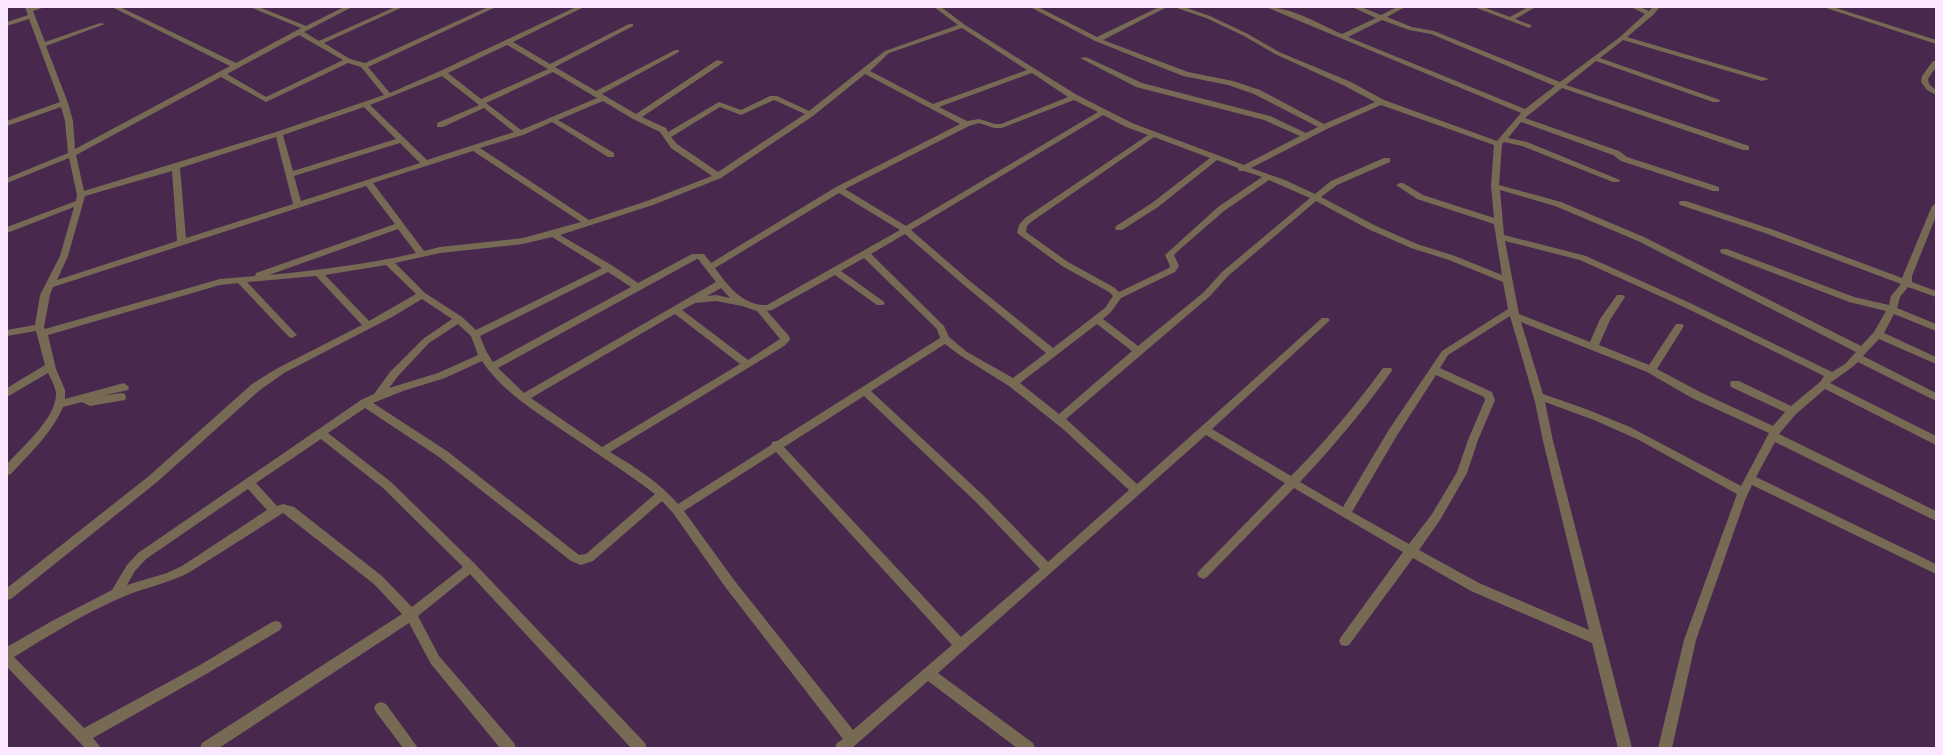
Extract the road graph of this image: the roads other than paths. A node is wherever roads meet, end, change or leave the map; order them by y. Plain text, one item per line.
1 (42, 7) edge
2 (115, 7) edge
3 (135, 7) edge
4 (253, 7) edge
5 (349, 7) edge
6 (400, 7) edge
7 (492, 7) edge
8 (581, 7) edge
9 (937, 7) edge
10 (1033, 7) edge
11 (1164, 7) edge
12 (1177, 7) edge
13 (1269, 7) edge
14 (1354, 7) edge
15 (1402, 7) edge
16 (1477, 7) edge
17 (1533, 7) edge
18 (1634, 7) edge
19 (1826, 7) edge
20 (1654, 10) edge
21 (30, 11) edge
22 (125, 11) junction
23 (1380, 17) junction
24 (1510, 19) junction
25 (7, 24) edge
26 (102, 24) dead end
27 (631, 25) dead end
28 (963, 26) junction
29 (1529, 26) dead end
30 (303, 30) junction
31 (1342, 37) junction
32 (1622, 38) junction
33 (1097, 40) junction
34 (506, 42) junction
35 (1936, 42) edge
36 (318, 43) junction
37 (43, 45) junction
38 (678, 51) dead end
39 (1084, 58) dead end
40 (1596, 59) junction
41 (348, 60) junction
42 (720, 62) dead end
43 (1936, 63) edge
44 (236, 66) junction
45 (365, 66) junction
46 (551, 68) junction
47 (1034, 70) junction
48 (865, 72) junction
49 (443, 73) junction
50 (222, 74) junction
51 (1765, 79) dead end
52 (1560, 85) junction
53 (1936, 93) edge
54 (389, 96) junction
55 (599, 96) junction
56 (1074, 97) junction
57 (1716, 100) dead end
58 (1381, 102) junction
59 (64, 103) junction
60 (483, 104) junction
61 (366, 105) junction
62 (931, 107) junction
63 (1103, 112) junction
64 (810, 114) junction
65 (1523, 115) junction
66 (636, 117) junction
67 (552, 119) junction
68 (7, 124) edge
69 (966, 124) junction
70 (440, 125) dead end
71 (1324, 127) junction
72 (520, 133) junction
73 (279, 134) junction
74 (1152, 135) junction
75 (667, 136) junction
76 (1306, 136) junction
77 (401, 140) junction
78 (1500, 142) junction
79 (474, 148) junction
80 (1746, 148) dead end
81 (72, 154) junction
82 (611, 155) dead end
83 (1216, 158) junction
84 (1386, 160) dead end
85 (426, 164) junction
86 (176, 167) junction
87 (1242, 169) junction
88 (290, 175) junction
89 (718, 176) junction
90 (1268, 178) junction
91 (1616, 180) dead end
92 (7, 181) edge
93 (368, 183) junction
94 (1400, 185) dead end
95 (1495, 186) junction
96 (839, 189) junction
97 (1716, 189) dead end
98 (80, 198) junction
99 (1316, 198) junction
100 (1683, 203) dead end
101 (298, 206) junction
102 (1936, 206) edge
103 (1498, 222) junction
104 (1933, 222) edge
105 (588, 223) junction
106 (400, 225) junction
107 (1119, 228) dead end
108 (905, 229) junction
109 (7, 230) edge
110 (553, 234) junction
111 (1500, 237) junction
112 (182, 243) junction
113 (1724, 251) dead end
114 (422, 254) junction
115 (865, 254) junction
116 (388, 262) junction
117 (710, 267) junction
118 (610, 268) junction
119 (834, 271) junction
120 (318, 273) junction
121 (242, 280) junction
122 (1509, 281) junction
123 (1907, 282) junction
124 (722, 284) junction
125 (50, 285) junction
126 (638, 287) junction
127 (1936, 294) edge
128 (422, 295) junction
129 (1118, 296) junction
130 (1620, 297) dead end
131 (692, 301) junction
132 (742, 303) junction
133 (880, 303) dead end
134 (675, 310) junction
135 (761, 310) junction
136 (1892, 310) junction
137 (1514, 313) junction
138 (459, 319) junction
139 (1097, 319) junction
140 (1325, 320) dead end
141 (368, 326) junction
142 (1679, 326) dead end
143 (1936, 328) edge
144 (41, 330) junction
145 (7, 334) edge
146 (1878, 334) junction
147 (292, 335) dead end
148 (475, 335) junction
149 (945, 339) junction
150 (1593, 347) junction
151 (1138, 351) junction
152 (1053, 353) junction
153 (1860, 354) junction
154 (484, 356) junction
155 (1936, 361) edge
156 (748, 365) junction
157 (50, 367) junction
158 (491, 367) junction
159 (1387, 370) dead end
160 (1435, 370) junction
161 (1652, 370) junction
162 (1832, 376) junction
163 (1013, 383) junction
164 (1735, 384) dead end
165 (1824, 384) junction
166 (124, 387) dead end
167 (864, 390) junction
168 (7, 393) edge
169 (379, 395) junction
170 (1538, 396) junction
171 (121, 397) dead end
172 (1936, 397) edge
173 (85, 398) junction
174 (523, 398) junction
175 (365, 403) junction
176 (61, 404) junction
177 (1792, 411) junction
178 (1058, 420) junction
179 (1204, 429) junction
180 (1774, 433) junction
181 (322, 434) junction
182 (1936, 442) edge
183 (776, 446) junction
184 (602, 452) junction
185 (7, 471) edge
186 (1750, 479) junction
187 (249, 483) junction
188 (1294, 483) junction
189 (1136, 490) junction
190 (1743, 492) junction
191 (663, 494) junction
192 (677, 510) junction
193 (275, 511) junction
194 (1345, 514) junction
195 (1936, 516) edge
196 (1412, 550) junction
197 (471, 567) junction
198 (1048, 569) junction
199 (1936, 569) edge
200 (1203, 574) dead end
201 (116, 594) junction
202 (7, 595) edge
203 (411, 615) junction
204 (276, 626) dead end
205 (1599, 640) junction
206 (1345, 641) dead end
207 (960, 645) junction
208 (7, 654) edge
209 (7, 658) edge
210 (929, 674) junction
211 (381, 708) dead end
212 (83, 736) junction
213 (852, 740) junction
214 (94, 748) edge
215 (206, 748) edge
216 (411, 748) edge
217 (509, 748) edge
218 (640, 748) edge
219 (842, 748) edge
220 (1028, 748) edge
221 (1625, 748) edge
222 (1666, 748) edge

1 - 21 street
2 - 22 street
3 - 22 street
4 - 30 street
5 - 30 street
6 - 36 street
7 - 45 street
8 - 34 street
9 - 28 street
10 - 33 street
11 - 33 street
12 - 58 street
13 - 31 street
14 - 23 street
15 - 23 street
16 - 24 street
17 - 24 street
18 - 20 street
19 - 35 street
20 - 32 street
21 - 25 street
21 - 37 street
22 - 44 street
23 - 31 street
23 - 52 street
24 - 29 street
26 - 37 street
27 - 46 street
28 - 47 street
28 - 48 street
30 - 36 street
30 - 44 street
31 - 65 street
32 - 40 street
32 - 51 street
33 - 71 street
34 - 46 street
34 - 49 street
36 - 41 street
37 - 59 street
38 - 55 street
39 - 76 street
40 - 52 street
40 - 57 street
41 - 45 street
41 - 50 street
42 - 66 street
43 - 53 street
44 - 50 street
45 - 54 street
46 - 55 street
46 - 60 street
47 - 56 street
47 - 62 street
48 - 62 street
48 - 64 street
49 - 54 street
49 - 60 street
50 - 81 street
52 - 65 street
52 - 80 street
54 - 61 street
55 - 66 street
55 - 67 street
56 - 63 street
56 - 69 street
58 - 71 street
58 - 78 street
59 - 68 street
59 - 81 street
60 - 70 street
60 - 72 street
61 - 73 street
61 - 77 street
62 - 69 street
63 - 74 street
63 - 108 street
64 - 75 street
64 - 89 street
65 - 78 street
65 - 97 street
66 - 75 street
67 - 72 street
67 - 82 street
69 - 96 street
71 - 76 street
72 - 79 street
73 - 86 street
73 - 88 street
74 - 83 street
74 - 129 street
75 - 89 street
76 - 87 street
77 - 85 street
77 - 88 street
78 - 91 street
78 - 95 street
79 - 85 street
79 - 105 street
81 - 92 street
81 - 98 street
83 - 87 street
83 - 107 street
84 - 99 street
85 - 93 street
86 - 98 street
86 - 112 street
87 - 90 street
88 - 101 street
89 - 105 street
90 - 99 street
90 - 129 street
93 - 101 street
93 - 106 street
94 - 103 street
95 - 103 street
95 - 153 street
96 - 108 street
96 - 117 street
98 - 109 street
98 - 125 street
99 - 122 street
99 - 151 street
100 - 123 street
101 - 112 street
102 - 104 street
103 - 111 street
104 - 123 street
105 - 110 street
106 - 114 street
106 - 121 street
108 - 115 street
108 - 152 street
110 - 114 street
110 - 118 street
111 - 122 street
111 - 162 street
112 - 125 street
113 - 136 street
114 - 116 street
115 - 119 street
115 - 149 street
116 - 120 street
116 - 128 street
117 - 124 street
117 - 126 street
118 - 126 street
118 - 148 street
119 - 133 street
119 - 135 street
120 - 121 street
120 - 141 street
121 - 144 street
121 - 147 street
122 - 137 street
123 - 127 street
123 - 136 street
124 - 131 street
124 - 132 street
125 - 144 street
126 - 158 street
128 - 138 street
128 - 141 street
129 - 139 street
130 - 150 street
131 - 132 street
131 - 134 street
132 - 135 street
134 - 156 street
134 - 174 street
135 - 156 street
136 - 143 street
136 - 146 street
137 - 150 street
137 - 160 street
137 - 170 street
138 - 148 street
138 - 169 street
139 - 151 street
139 - 152 street
140 - 179 street
141 - 202 street
142 - 161 street
144 - 145 street
144 - 157 street
146 - 153 street
146 - 155 street
148 - 154 street
149 - 163 street
149 - 167 street
150 - 161 street
151 - 178 street
152 - 163 street
153 - 162 street
153 - 172 street
154 - 158 street
154 - 169 street
156 - 184 street
157 - 168 street
157 - 176 street
158 - 174 street
159 - 188 street
160 - 194 street
160 - 196 street
161 - 180 street
162 - 165 street
163 - 178 street
164 - 177 street
165 - 177 street
165 - 182 street
166 - 173 street
167 - 183 street
167 - 198 street
169 - 175 street
170 - 190 street
170 - 205 street
171 - 173 street
173 - 176 street
174 - 184 street
175 - 181 street
175 - 191 street
176 - 185 street
177 - 180 street
178 - 189 street
179 - 188 street
179 - 189 street
180 - 186 street
180 - 195 street
181 - 187 street
181 - 197 street
183 - 192 street
183 - 207 street
184 - 191 street
186 - 190 street
186 - 199 street
187 - 193 street
187 - 201 street
188 - 194 street
188 - 200 street
189 - 198 street
190 - 222 street
191 - 192 street
192 - 213 street
193 - 201 street
193 - 203 street
194 - 196 street
196 - 205 street
196 - 206 street
197 - 203 street
197 - 218 street
198 - 207 street
201 - 208 street
203 - 215 street
203 - 217 street
204 - 212 street
205 - 221 street
207 - 210 street
209 - 212 street
210 - 213 street
210 - 220 street
211 - 216 street
212 - 214 street
213 - 219 street

